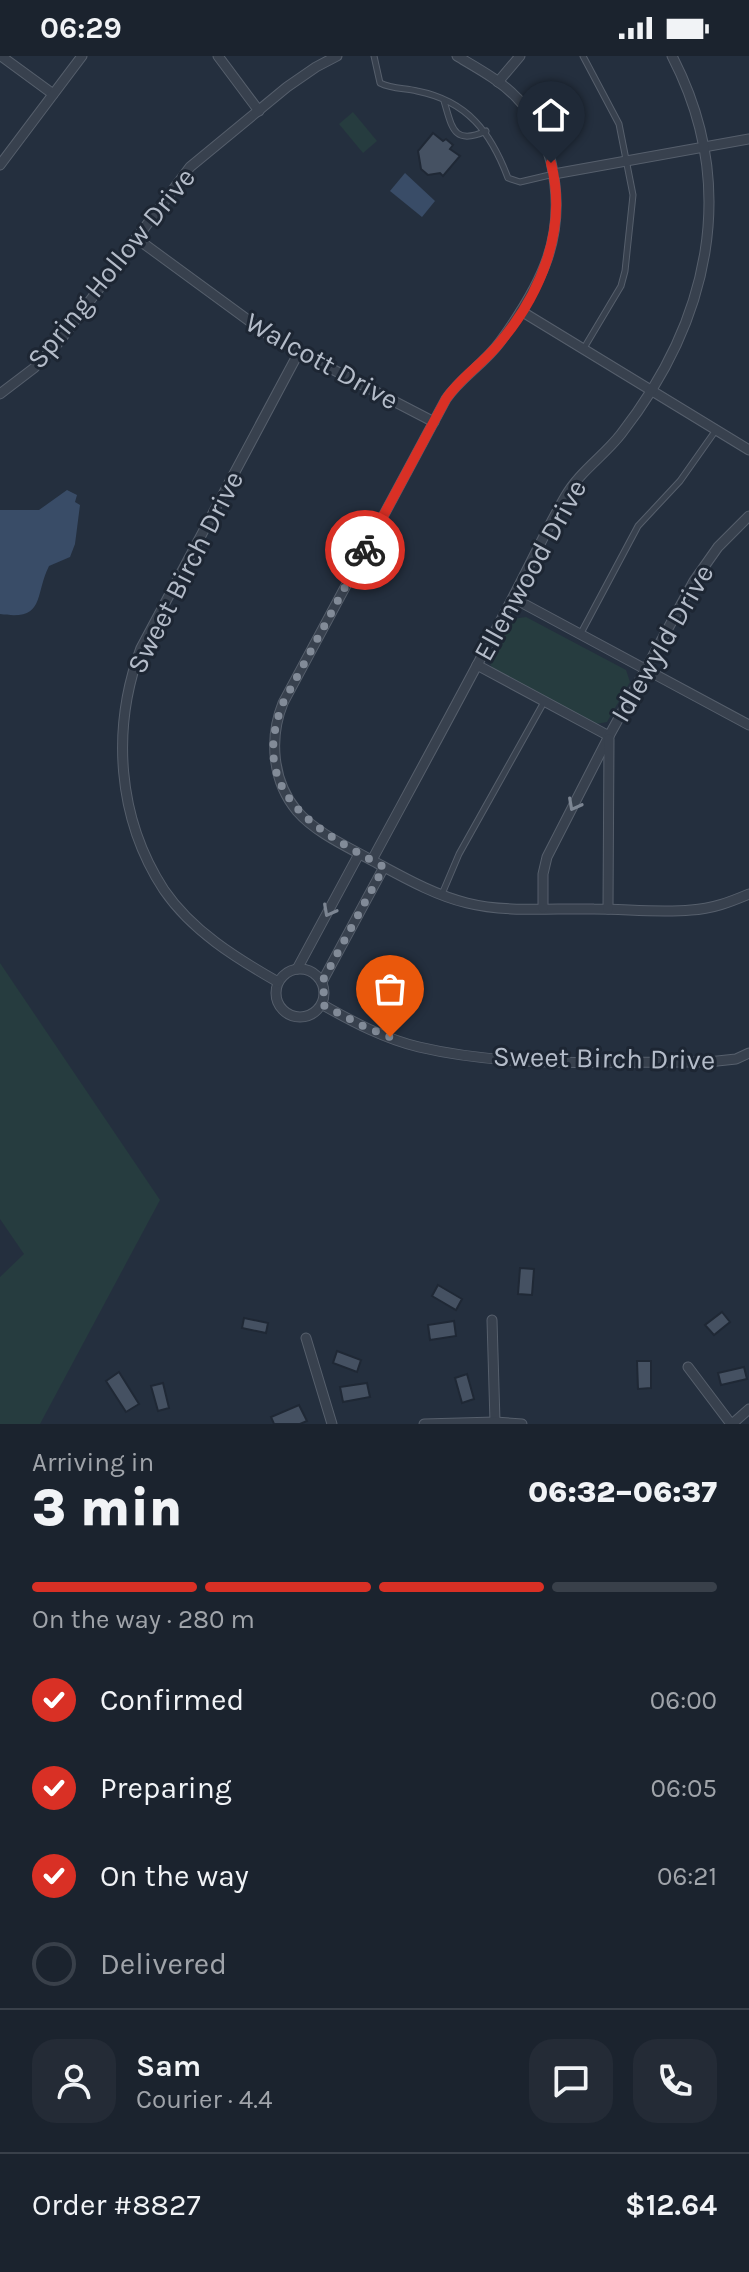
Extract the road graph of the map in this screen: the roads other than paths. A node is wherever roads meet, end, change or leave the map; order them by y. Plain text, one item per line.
1 (1, 56) edge
2 (82, 56) edge
3 (218, 56) edge
4 (337, 56) edge
5 (374, 56) edge
6 (457, 56) edge
7 (520, 56) edge
8 (583, 56) edge
9 (672, 56) edge
10 (498, 82) junction
11 (53, 94) junction
12 (444, 100) junction
13 (259, 111) junction
14 (486, 131) junction
15 (749, 139) edge
16 (705, 146) junction
17 (626, 160) junction
18 (0, 165) edge
19 (554, 174) junction
20 (136, 238) junction
21 (521, 311) junction
22 (584, 348) junction
23 (299, 352) junction
24 (651, 390) junction
25 (0, 394) edge
26 (434, 422) junction
27 (716, 430) junction
28 (749, 450) edge
29 (749, 516) edge
30 (513, 598) junction
31 (580, 634) junction
32 (477, 665) junction
33 (647, 670) junction
34 (544, 701) junction
35 (749, 725) edge
36 (609, 736) junction
37 (359, 854) junction
38 (372, 860) junction
39 (384, 867) junction
40 (749, 894) edge
41 (442, 896) junction
42 (543, 908) junction
43 (608, 909) junction
44 (297, 969) junction
45 (278, 982) junction
46 (322, 982) junction
47 (323, 1005) junction
48 (749, 1053) edge
49 (492, 1320) dead end
50 (306, 1338) dead end
51 (688, 1367) dead end
52 (749, 1409) edge
53 (495, 1422) junction
54 (332, 1424) edge
55 (424, 1424) edge
56 (522, 1424) edge
57 (732, 1424) edge

1 - 11 street
2 - 11 street
3 - 13 street
4 - 13 street, Spring Hollow Drive
5 - 12 lane
6 - 10 street
7 - 10 street
8 - 17 lane
9 - 16 street, Ellenwood Drive
10 - 19 street
11 - 18 street
12 - 14 lane
12 - 14 lane
13 - 20 street, Spring Hollow Drive
14 - 19 lane
15 - 16 street
16 - 17 street
16 - 24 street, Ellenwood Drive
17 - 19 street
17 - 22 lane
19 - 21 street
20 - 23 street, Walcott Drive
20 - 25 street, Spring Hollow Drive
21 - 22 street
21 - 26 street
22 - 24 street
23 - 26 street, Walcott Drive
23 - 45 street, Sweet Birch Drive
24 - 27 street
24 - 30 street, Ellenwood Drive
26 - 37 street
27 - 28 street
27 - 31 lane
29 - 33 street, Idlewyld Drive
30 - 31 street
30 - 32 street, Ellenwood Drive
31 - 33 street
32 - 34 street
32 - 38 street, Ellenwood Drive
33 - 35 street
33 - 36 street, Idlewyld Drive
34 - 36 street
34 - 41 lane
36 -> 42 street, Idlewyld Drive
36 - 43 street, Idlewyld Drive
37 - 38 street
37 -> 44 street
38 - 39 street
39 - 41 street
39 - 46 street
40 - 43 street
41 - 42 street
42 - 43 street
44 - 45 street
44 - 46 street
45 - 47 street
46 - 47 street
47 - 48 street, Sweet Birch Drive
49 - 53 street
50 - 54 street
51 - 57 street
52 - 57 street
53 - 55 street
53 - 56 street

